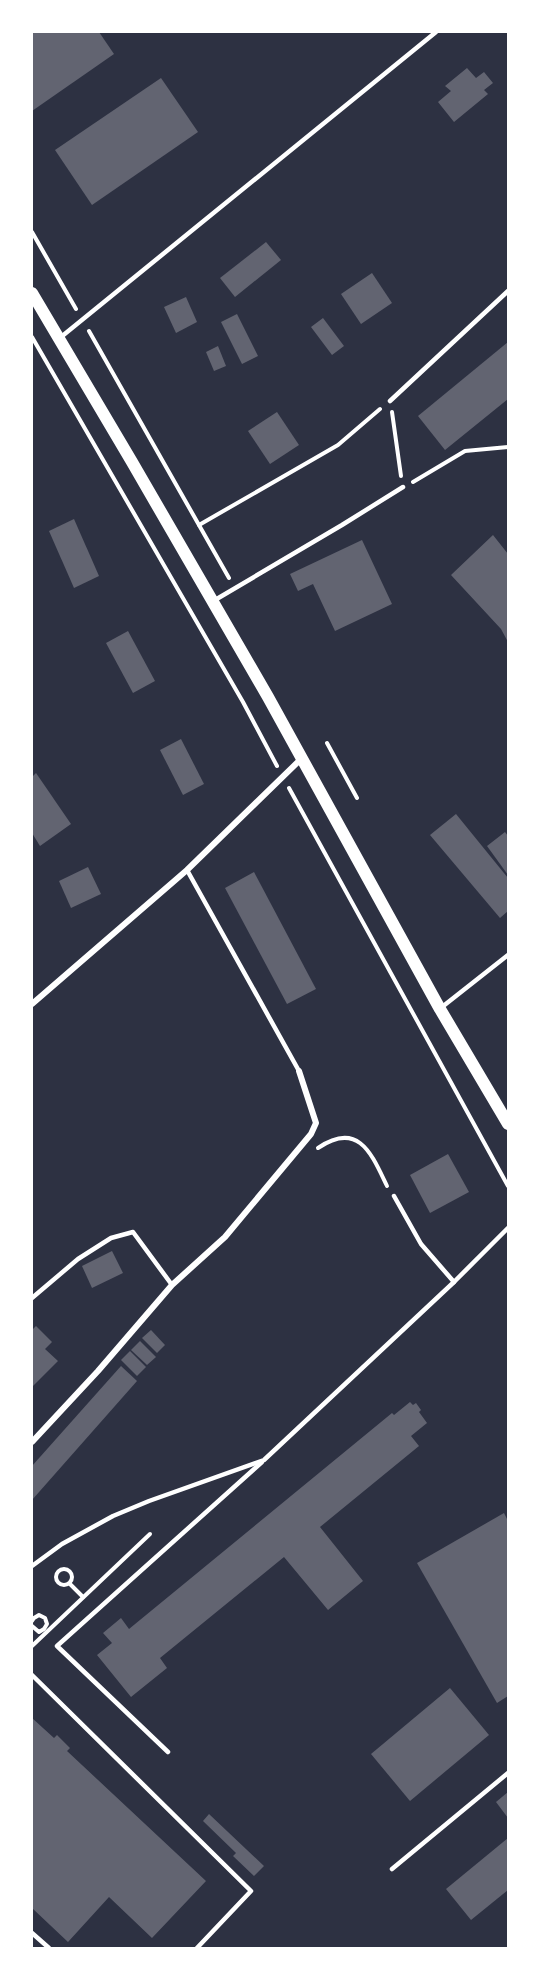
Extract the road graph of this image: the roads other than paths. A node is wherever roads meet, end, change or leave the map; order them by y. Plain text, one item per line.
1 (436, 32) edge
2 (508, 291) edge
3 (32, 293) edge
4 (59, 339) junction
5 (390, 401) road end
6 (403, 487) road end
7 (212, 601) junction
8 (302, 758) junction
9 (187, 870) junction
10 (508, 955) edge
11 (32, 1004) edge
12 (440, 1009) junction
13 (299, 1071) joint
14 (508, 1124) edge
15 (394, 1196) road end
16 (508, 1228) edge
17 (454, 1282) junction
18 (172, 1285) junction
19 (32, 1298) edge
20 (32, 1442) edge
21 (264, 1460) junction
22 (32, 1566) edge
23 (32, 1675) edge
24 (168, 1752) dead end
25 (508, 1773) edge
26 (392, 1869) dead end
27 (32, 1933) edge
28 (49, 1948) edge
29 (197, 1948) edge

1 - 4 lane
2 - 5 lane
3 - 4 main road
4 - 7 main road
6 - 7 lane
7 - 8 main road
8 - 9 street
8 - 12 main road
9 - 11 street
9 - 13 lane
10 - 12 lane
12 - 14 main road
13 - 18 street
15 - 17 lane
16 - 17 lane
17 - 21 lane
18 - 19 lane
18 - 20 street
21 - 22 lane
21 - 24 lane
23 - 29 lane
25 - 26 lane
27 - 28 lane

